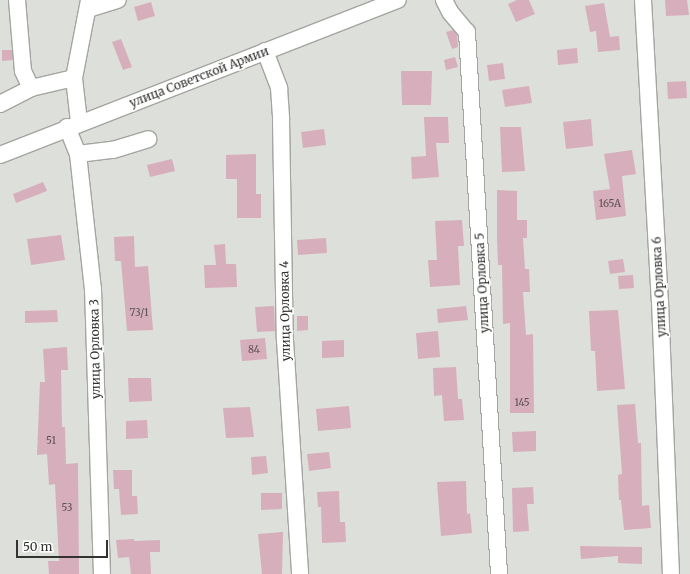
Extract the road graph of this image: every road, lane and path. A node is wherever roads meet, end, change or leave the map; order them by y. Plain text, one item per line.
1 (17, 0) edge
2 (118, 0) edge
3 (398, 0) edge
4 (444, 0) edge
5 (642, 0) edge
6 (88, 5) edge
7 (264, 51) junction
8 (74, 78) junction
9 (31, 88) junction
10 (0, 104) edge
11 (73, 125) junction
12 (148, 139) dead end
13 (78, 154) junction
14 (0, 155) edge
15 (102, 574) edge
16 (300, 574) edge
17 (499, 574) edge
18 (671, 574) edge

1 - 9 street
2 - 6 street
3 - 7 street, улица Советской Армии
4 - 17 street, улица Орловка 5
5 - 18 street, улица Орловка 6
6 - 8 street, улица Орловка 3
7 - 11 street, улица Советской Армии
7 - 16 street, улица Орловка 4
8 - 9 street
8 - 11 street, улица Орловка 3
9 - 10 street
11 - 13 street, улица Орловка 3
11 - 14 street, улица Советской Армии
12 - 13 street
13 - 15 street, улица Орловка 3

